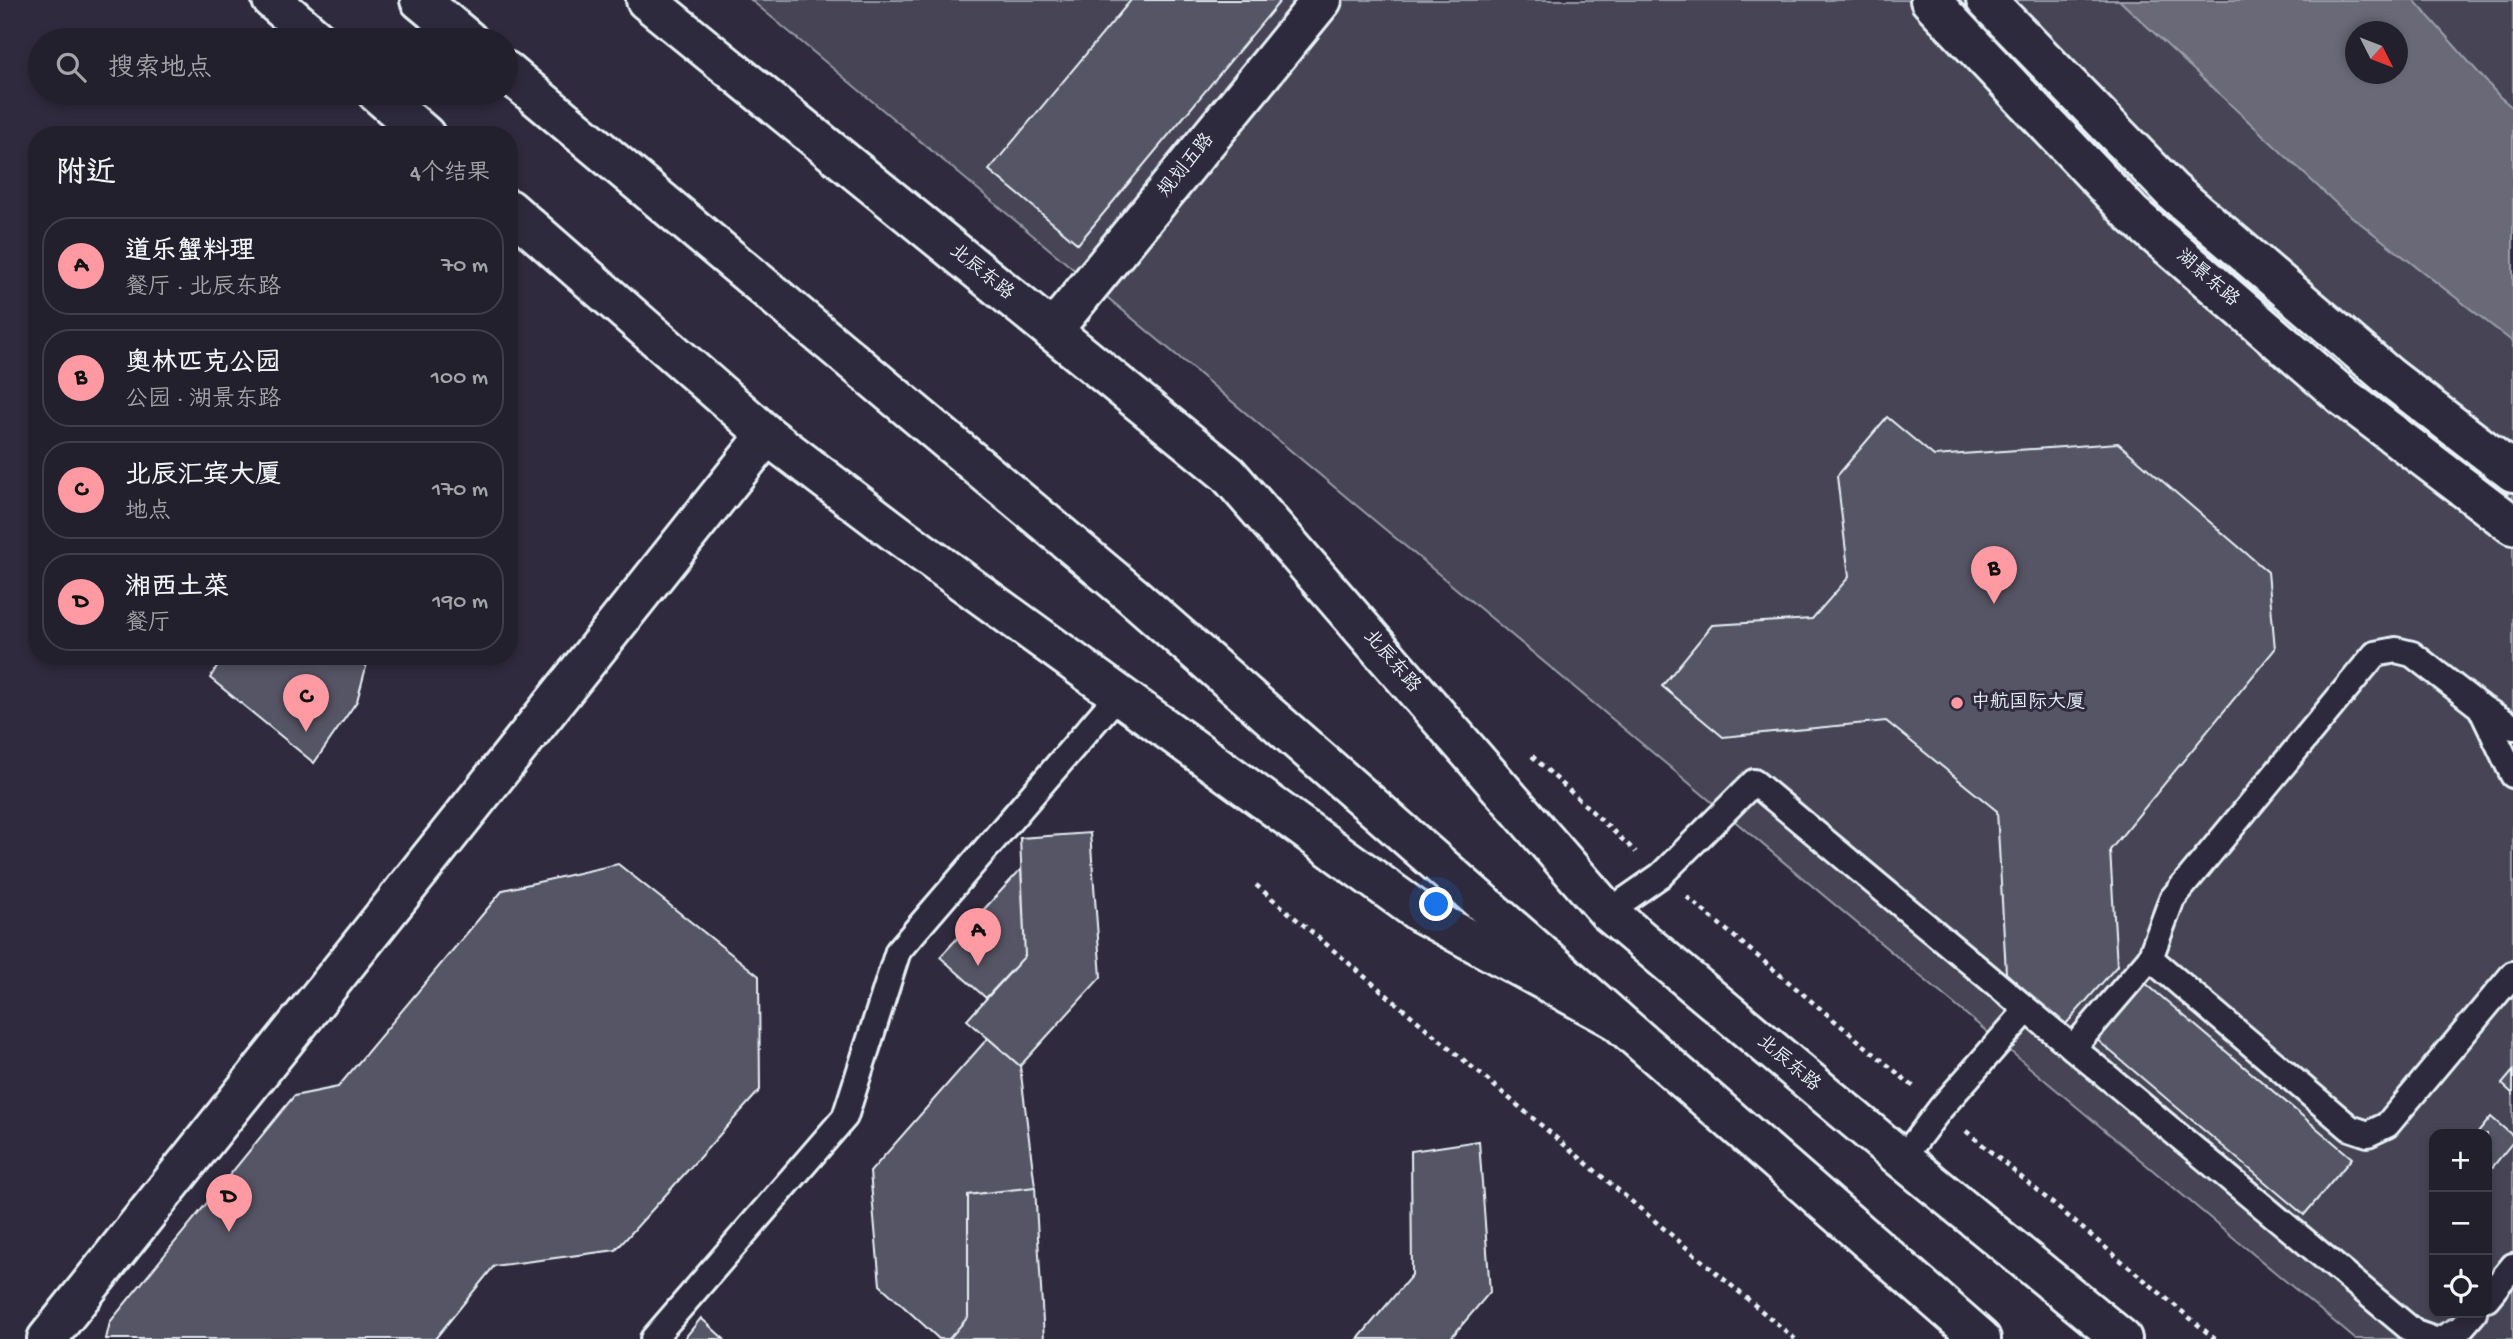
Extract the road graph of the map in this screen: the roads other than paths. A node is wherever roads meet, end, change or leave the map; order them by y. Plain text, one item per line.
1 (272, 0) edge
2 (420, 0) edge
3 (646, 0) edge
4 (1322, 0) edge
5 (1930, 0) edge
6 (1986, 0) edge
7 (304, 22) edge
8 (454, 28) edge
9 (518, 81) edge
10 (391, 105) edge
11 (415, 126) edge
12 (518, 217) edge
13 (1052, 331) junction
14 (767, 435) junction
15 (2513, 472) edge
16 (2513, 525) edge
17 (1118, 695) junction
18 (2479, 706) junction
19 (2513, 727) edge
20 (2513, 775) edge
21 (1608, 912) junction
22 (2150, 958) junction
23 (2513, 974) edge
24 (2027, 1010) junction
25 (1615, 1019) junction
26 (2073, 1048) junction
27 (1902, 1159) junction
28 (2513, 1266) edge
29 (2492, 1291) edge
30 (2469, 1318) edge
31 (47, 1339) edge
32 (653, 1339) edge
33 (1981, 1339) edge
34 (2122, 1339) edge
35 (2432, 1339) edge
36 (2441, 1339) edge

1 - 7 main road
2 - 8 main road
3 - 13 main road, 北辰东路
4 - 13 main road, 规划五路
5 - 16 main road, 湖景东路
6 - 15 main road
9 - 25 main road
10 - 11 main road
12 - 14 main road
13 - 21 main road, 北辰东路
14 - 17 main road
14 - 31 main road
17 - 25 main road
17 - 32 lane
18 - 19 lane
18 - 20 lane
18 - 22 lane
21 - 24 lane
21 - 27 main road, 北辰东路
22 - 23 lane
22 - 26 lane
24 - 26 lane
24 - 27 lane
25 - 33 main road
26 - 35 lane
27 - 34 main road, 北辰东路
28 - 29 lane
30 - 36 lane

